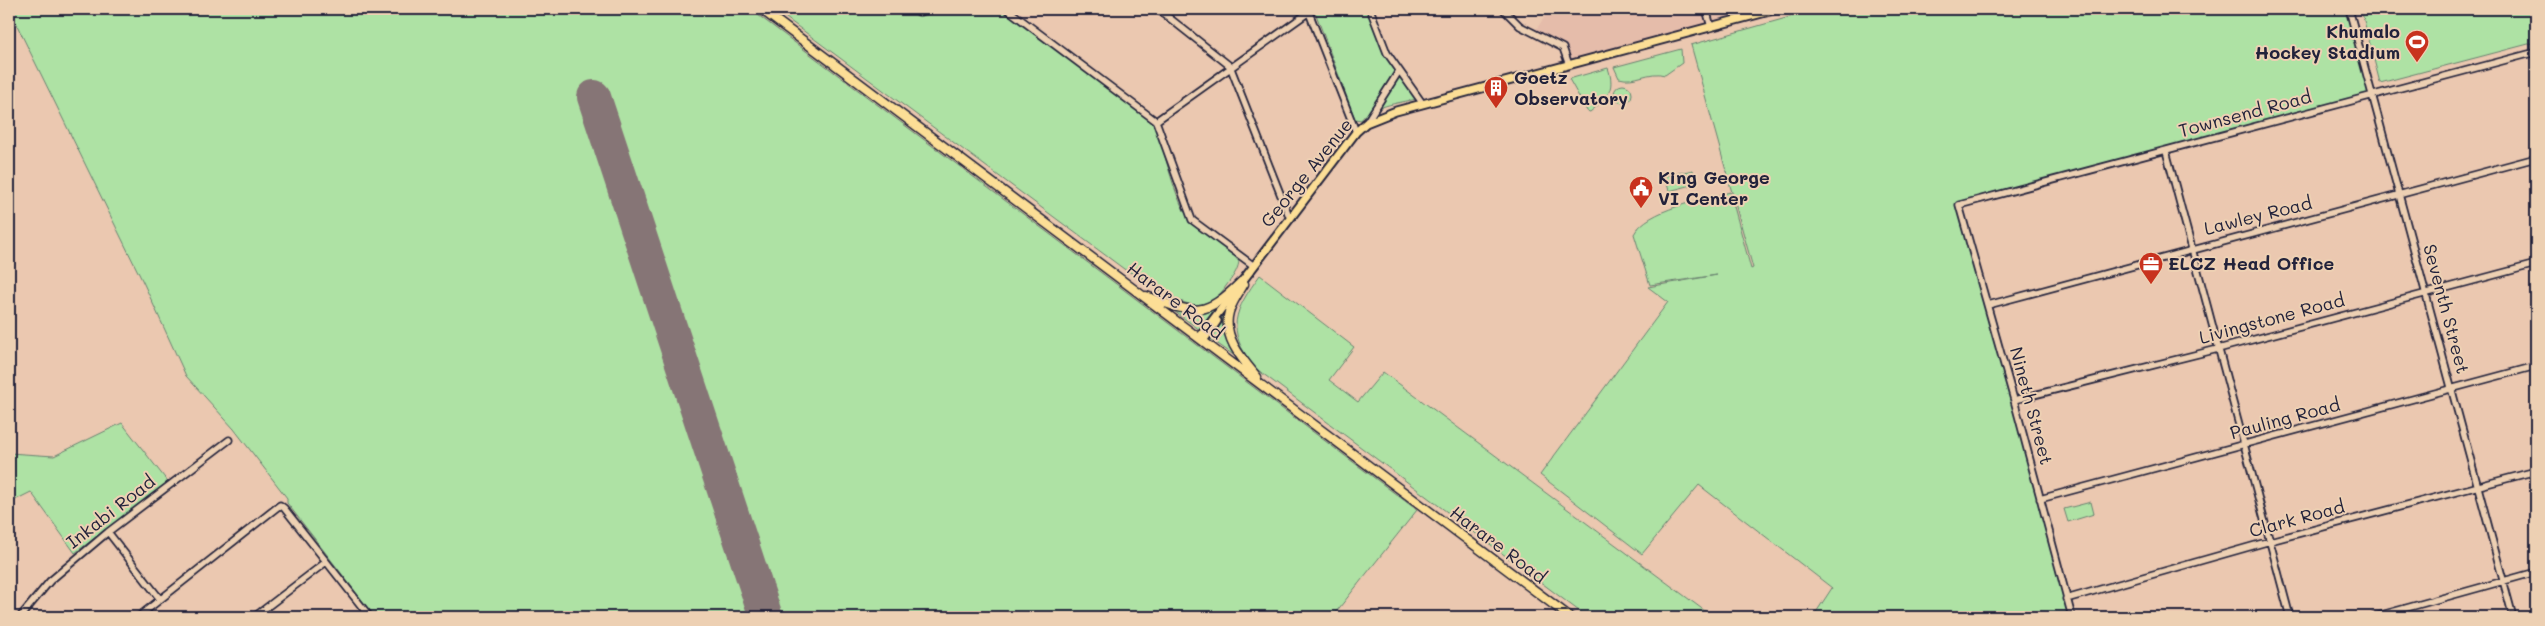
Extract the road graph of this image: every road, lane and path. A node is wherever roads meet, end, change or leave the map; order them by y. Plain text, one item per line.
1 (762, 9) edge
2 (933, 9) edge
3 (1007, 9) edge
4 (1158, 9) edge
5 (1370, 9) edge
6 (1503, 9) edge
7 (1706, 9) edge
8 (1777, 9) edge
9 (2349, 9) edge
10 (916, 10) edge
11 (1307, 10) edge
12 (1711, 27) junction
13 (2536, 52) edge
14 (1569, 65) junction
15 (1230, 66) junction
16 (1398, 71) junction
17 (2372, 95) junction
18 (1423, 104) junction
19 (1156, 121) junction
20 (1366, 123) junction
21 (1356, 132) junction
22 (2166, 151) junction
23 (2536, 158) edge
24 (2400, 196) junction
25 (1961, 204) joint
26 (1289, 216) junction
27 (2192, 249) junction
28 (2536, 264) edge
29 (1252, 268) junction
30 (1242, 283) junction
31 (1137, 292) junction
32 (2427, 293) junction
33 (1988, 305) junction
34 (1201, 339) junction
35 (2218, 349) junction
36 (2536, 366) edge
37 (1266, 389) junction
38 (2452, 390) junction
39 (2014, 400) junction
40 (229, 440) dead end
41 (2243, 446) junction
42 (2536, 471) edge
43 (2478, 488) junction
44 (2040, 499) junction
45 (108, 532) junction
46 (2270, 541) junction
47 (326, 562) junction
48 (2536, 572) edge
49 (2503, 581) junction
50 (160, 599) junction
51 (2066, 599) junction
52 (20, 617) edge
53 (138, 617) edge
54 (254, 617) edge
55 (370, 617) edge
56 (1570, 617) edge
57 (2072, 617) edge
58 (2290, 617) edge
59 (2374, 617) edge
60 (2513, 617) edge

1 - 31 highway, Harare Road
2 - 10 street
3 - 19 street
4 - 15 street
5 - 16 street
6 - 14 street
7 - 12 street
8 - 12 main road, George Avenue
9 - 17 street, Seventh Street
11 - 15 street
11 - 21 street
12 - 14 main road, George Avenue
13 - 17 street, Townsend Road
14 - 18 main road, George Avenue
15 - 19 street
15 - 26 street
16 - 18 street
16 - 20 street
17 - 22 street, Townsend Road
17 - 24 street, Seventh Street
18 - 20 main road, George Avenue
19 - 29 street
20 - 21 main road, George Avenue
21 - 26 main road, George Avenue
22 - 25 street, Townsend Road
22 - 27 street
23 - 24 street, Lawley Road
24 - 27 street, Lawley Road
24 - 32 street, Seventh Street
25 - 33 street, Nineth Street
26 - 29 main road, George Avenue
27 - 33 street, Lawley Road
27 - 35 street
28 - 32 street, Livingstone Road
29 - 30 main road, George Avenue
30 - 31 highway
30 - 34 main road, George Avenue
30 - 37 highway
31 - 34 highway, Harare Road
32 - 35 street, Livingstone Road
32 - 38 street, Seventh Street
33 - 39 street, Nineth Street
34 - 37 highway, Harare Road
35 - 39 street, Livingstone Road
35 - 41 street
36 - 38 street, Pauling Road
37 - 56 highway, Harare Road
38 - 41 street, Pauling Road
38 - 43 street, Seventh Street
39 - 44 street, Nineth Street
40 - 45 street, Inkabi Road
41 - 44 street, Pauling Road
41 - 46 street
42 - 43 street, Clark Road
43 - 46 street, Clark Road
43 - 49 street, Seventh Street
44 - 51 street, Nineth Street
45 - 50 street
45 - 52 street, Inkabi Road
46 - 51 street, Clark Road
46 - 58 street
47 - 50 street
47 - 54 street
47 - 55 street
48 - 49 street
49 - 59 street
49 - 60 street, Seventh Street
50 - 53 street
51 - 57 street, Nineth Street

